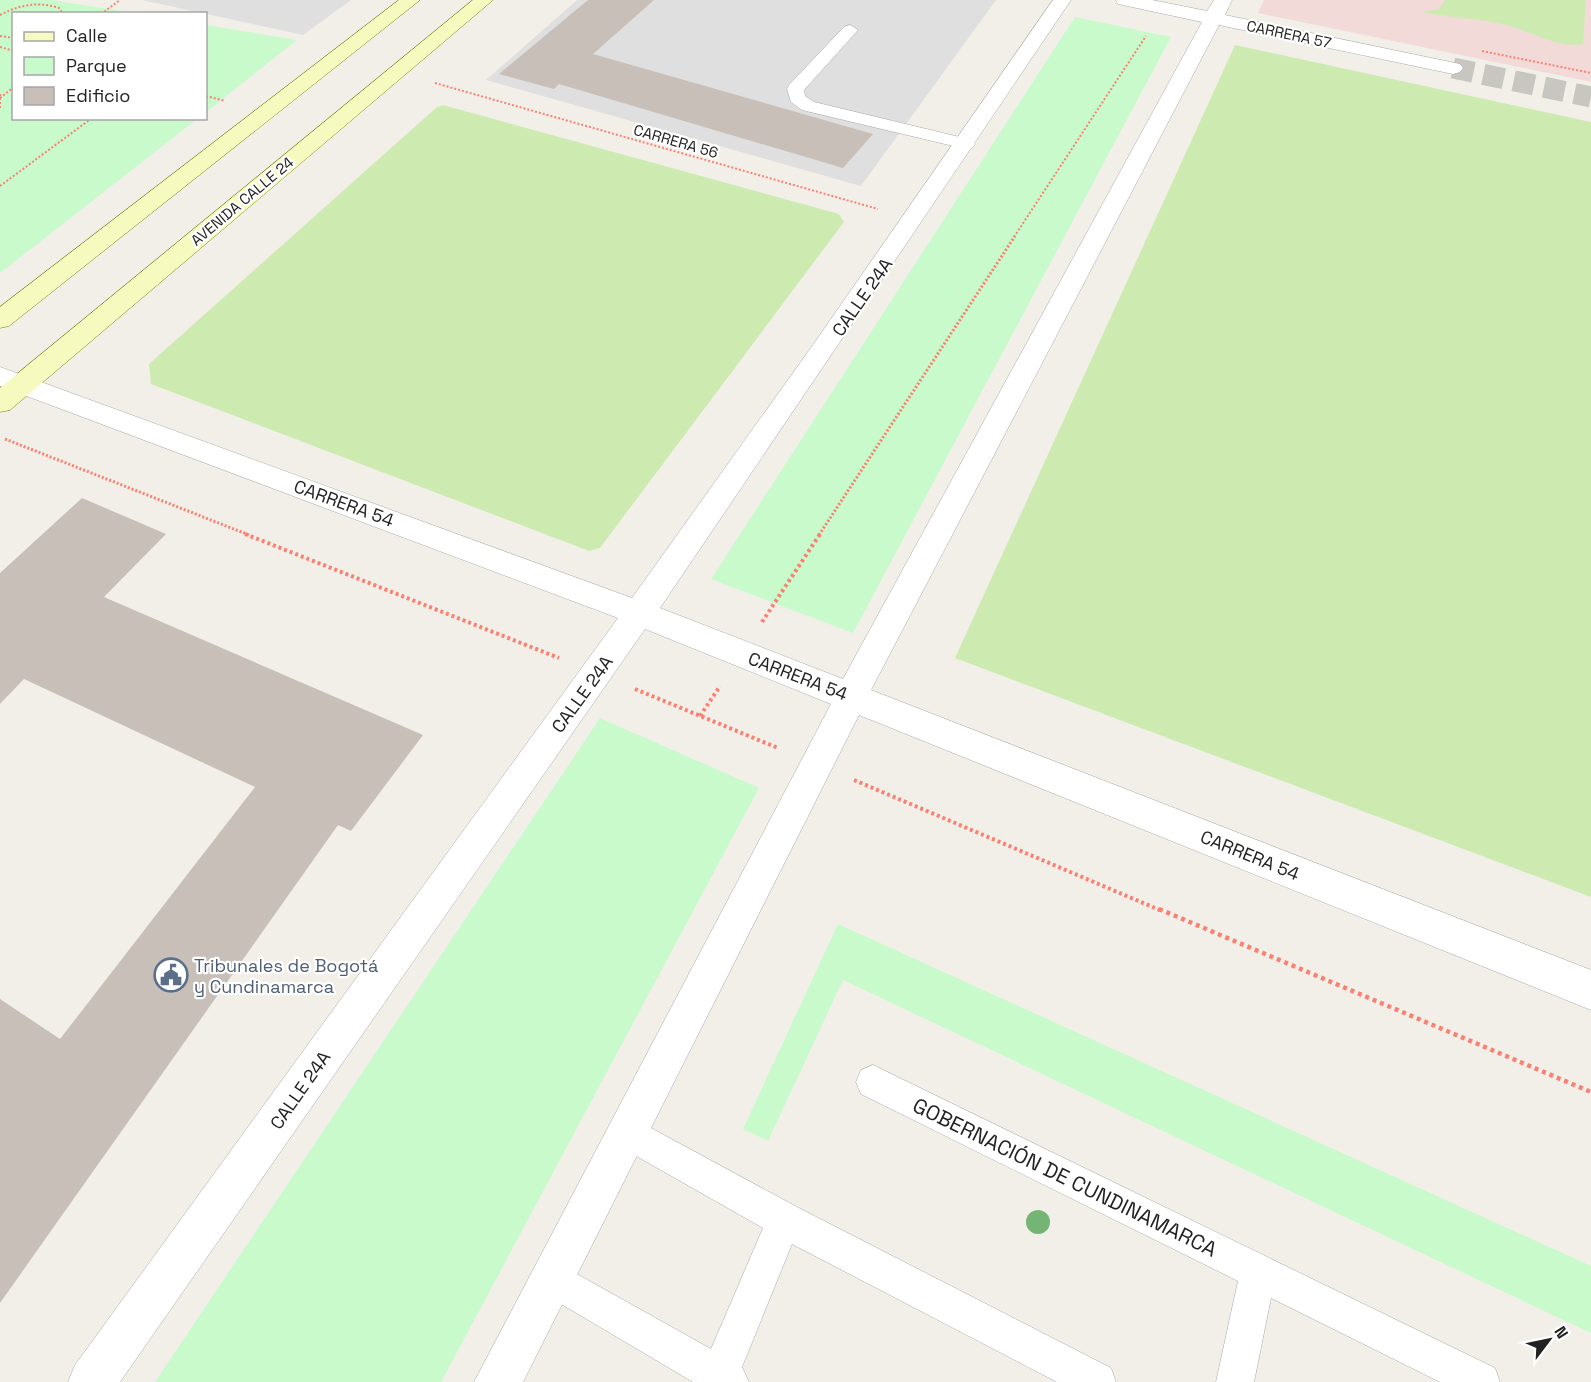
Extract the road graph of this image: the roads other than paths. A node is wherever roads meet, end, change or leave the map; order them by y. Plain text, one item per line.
1 (411, 0) edge
2 (484, 0) edge
3 (1062, 0) edge
4 (1125, 0) edge
5 (1218, 9) edge
6 (849, 30) dead end
7 (1453, 68) tunnel mouth
8 (966, 144) junction
9 (0, 320) edge
10 (11, 380) edge
11 (0, 403) edge
12 (641, 614) junction
13 (851, 697) junction
14 (1591, 990) edge
15 (873, 1082) dead end
16 (627, 1132) junction
17 (784, 1220) junction
18 (1258, 1272) junction
19 (552, 1278) junction
20 (724, 1379) edge
21 (92, 1382) edge
22 (498, 1382) edge
23 (1097, 1382) edge
24 (1235, 1382) edge
25 (1481, 1382) edge

1 - 9 main road
2 - 10 main road, AVENIDA CALLE 24
3 - 8 street, CALLE 24A
4 - 5 street, CARRERA 57
5 - 7 street, CARRERA 57
5 - 13 street
6 - 8 lane
8 - 12 street, CALLE 24A
10 - 11 main road, AVENIDA CALLE 24
10 - 12 street, CARRERA 54
12 - 13 street, CARRERA 54
12 - 21 street, CALLE 24A
13 - 14 street, CARRERA 54
13 - 16 street
15 - 18 lane, GOBERNACIÓN DE CUNDINAMARCA
16 - 17 lane
16 - 19 street
17 - 20 lane
17 - 23 lane
18 - 24 lane
18 - 25 lane, GOBERNACIÓN DE CUNDINAMARCA
19 - 20 lane
19 - 22 street

